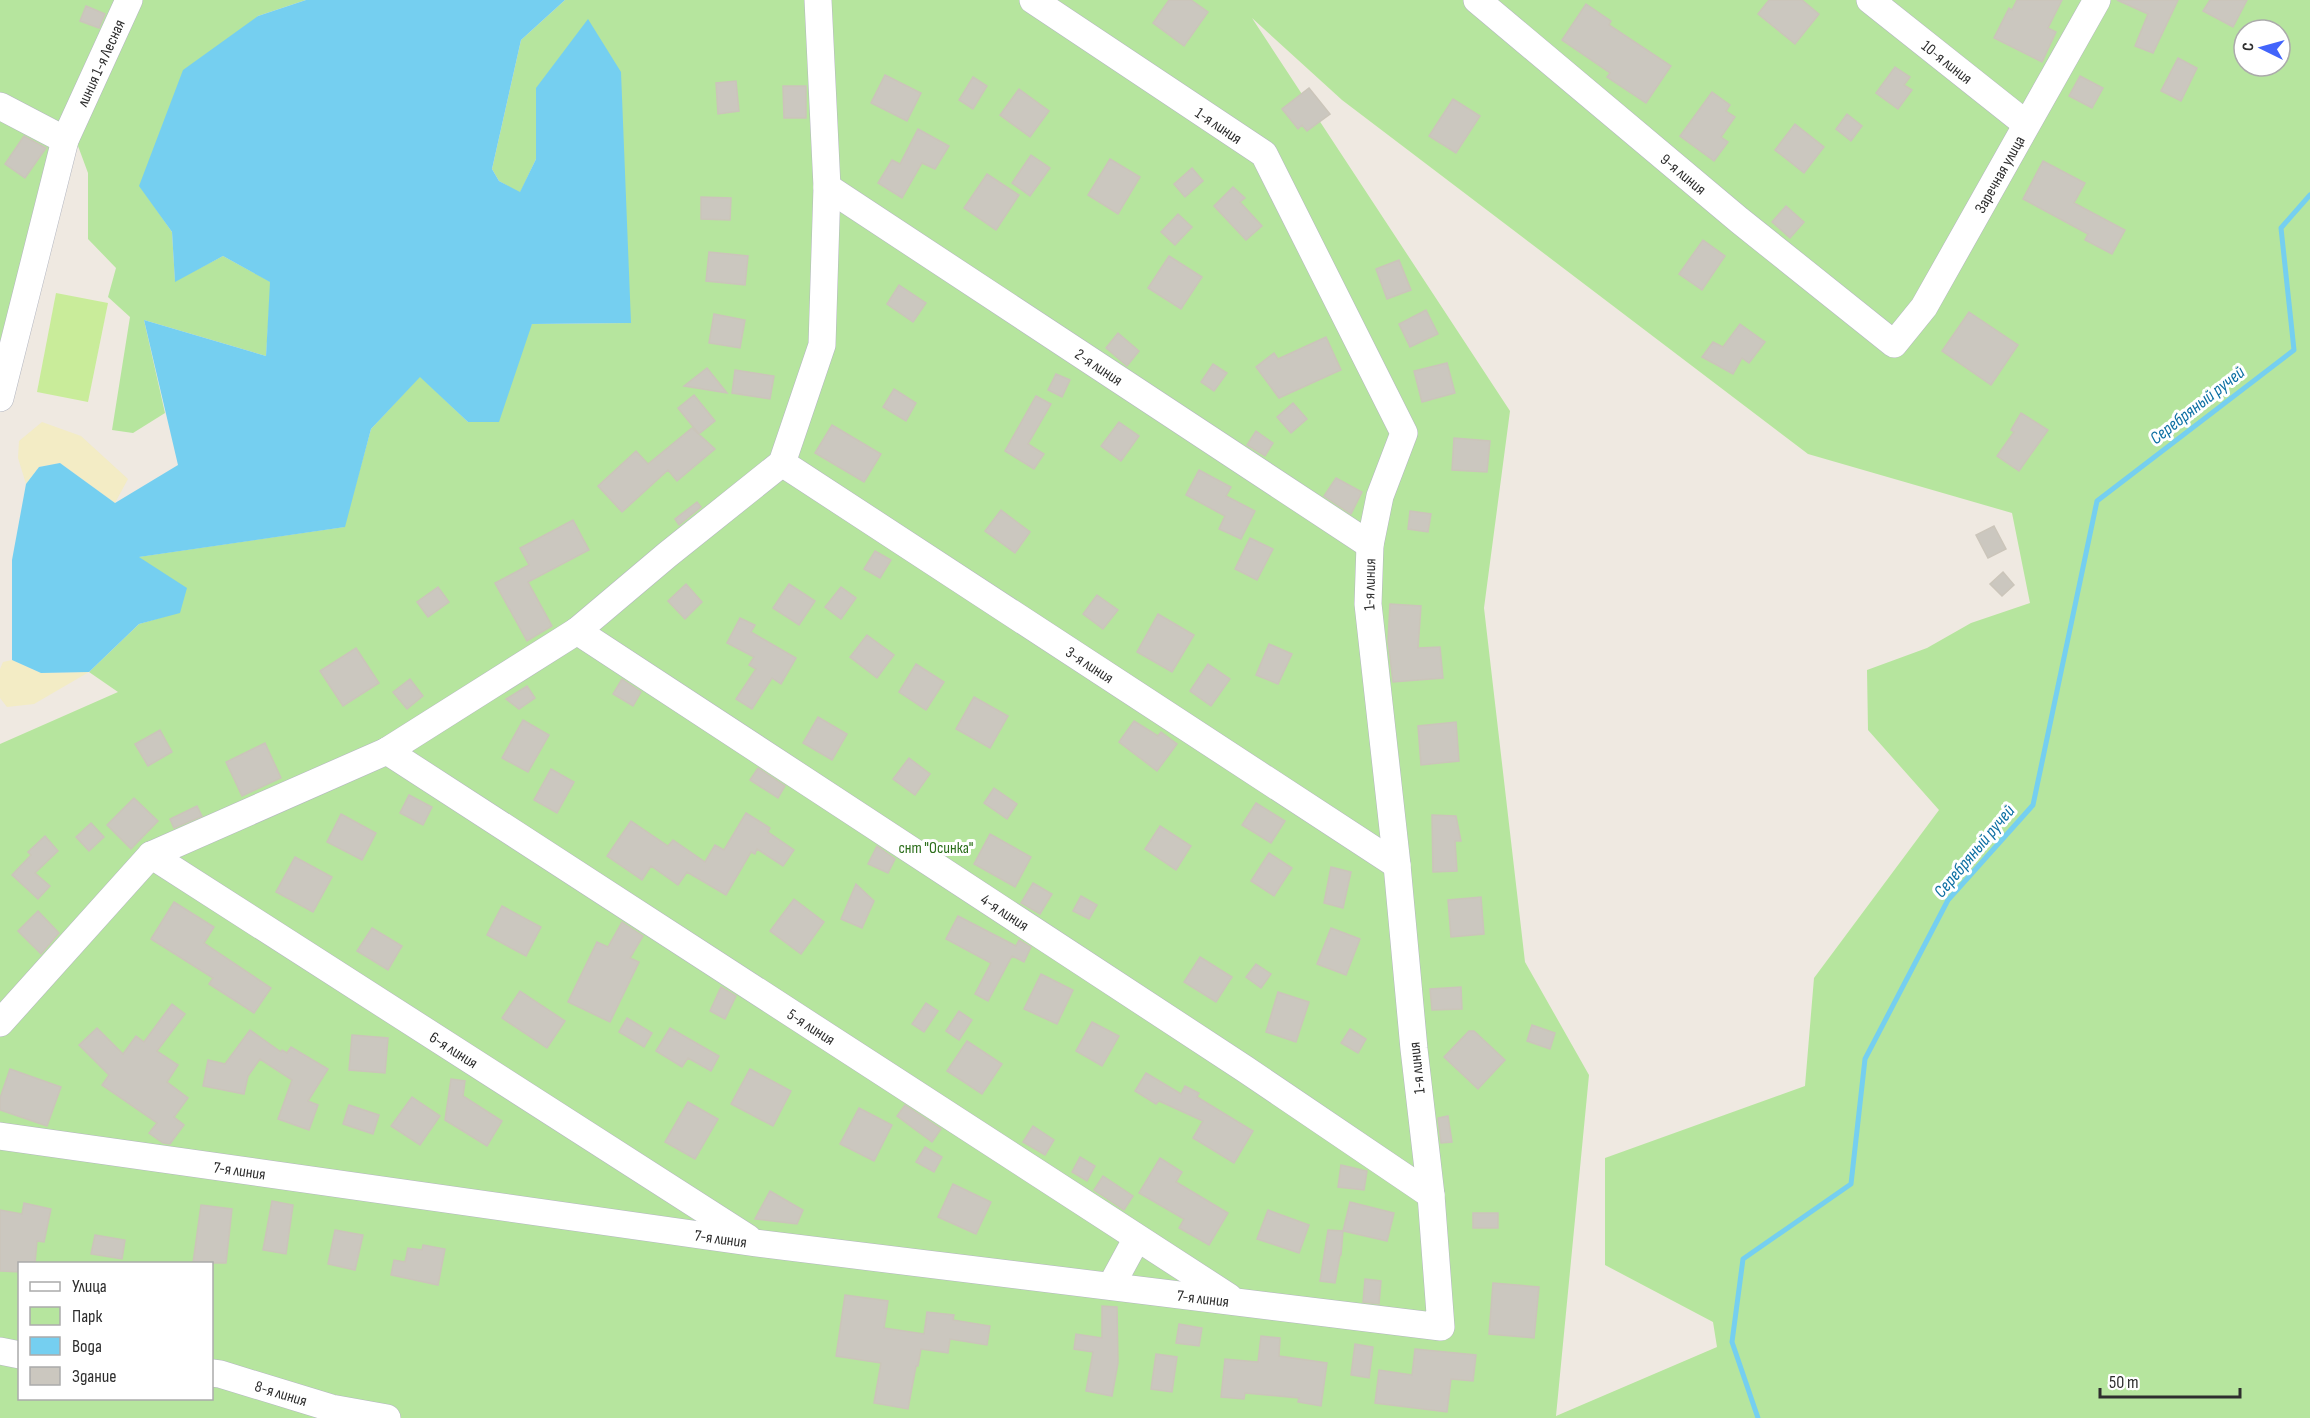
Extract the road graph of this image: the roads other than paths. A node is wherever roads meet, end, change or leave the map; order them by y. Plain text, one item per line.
1 (129, 0) edge
2 (818, 0) edge
3 (1033, 0) edge
4 (1477, 0) edge
5 (1870, 0) edge
6 (2097, 0) edge
7 (0, 106) edge
8 (2026, 124) junction
9 (68, 133) junction
10 (827, 187) junction
11 (1894, 344) joint
12 (0, 398) edge
13 (782, 463) junction
14 (1370, 545) junction
15 (577, 631) junction
16 (387, 751) junction
17 (151, 855) junction
18 (1397, 865) junction
19 (0, 1023) edge
20 (0, 1136) edge
21 (1431, 1194) junction
22 (1137, 1238) junction
23 (756, 1243) junction
24 (1111, 1286) junction
25 (1234, 1301) junction
26 (1441, 1327) joint
27 (0, 1351) edge
28 (18, 1355) edge
29 (213, 1373) edge
30 (387, 1418) edge

1 - 9 street, линия 1-я Лесная
2 - 10 street
3 - 14 street, 1-я линия
4 - 11 street, 9-я линия
5 - 8 street, 10-я линия
6 - 8 street, Заречная улица
7 - 9 street
8 - 11 street, Заречная улица
9 - 12 street, линия 1-я Лесная
10 - 13 street
10 - 14 street, 2-я линия
13 - 15 street
13 - 18 street, 3-я линия
14 - 18 street, 1-я линия
15 - 16 street
15 - 21 street, 4-я линия
16 - 17 street
16 - 22 street, 5-я линия
17 - 19 street
17 - 23 street, 6-я линия
18 - 21 street, 1-я линия
20 - 23 street, 7-я линия
21 - 26 street, 1-я линия
22 - 24 street
22 - 25 street, 5-я линия
23 - 24 street, 7-я линия
24 - 25 street, 7-я линия
25 - 26 street, 7-я линия
27 - 28 street
29 - 30 street, 8-я линия

